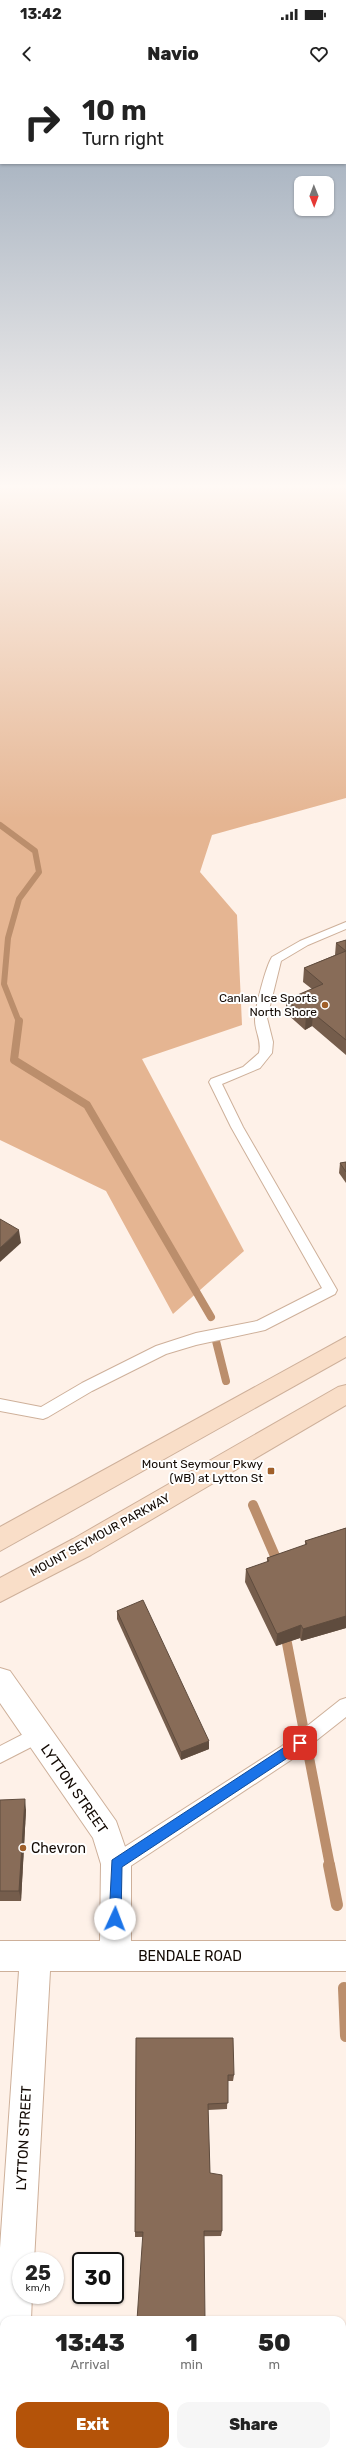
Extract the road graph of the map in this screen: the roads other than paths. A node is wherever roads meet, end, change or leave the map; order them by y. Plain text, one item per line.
1 (346, 925) edge
2 (346, 1346) edge
3 (346, 1394) edge
4 (0, 1405) edge
5 (0, 1540) edge
6 (0, 1591) edge
7 (0, 1680) edge
8 (346, 1706) edge
9 (37, 1735) junction
10 (0, 1755) edge
11 (116, 1864) junction
12 (0, 1956) edge
13 (35, 1956) junction
14 (114, 1956) junction
15 (346, 1956) edge
16 (13, 2316) edge

1 - 4 lane
2 - 5 main road
3 - 6 main road, MOUNT SEYMOUR PARKWAY
7 - 9 street, LYTTON STREET
8 - 11 lane
9 - 10 lane
9 - 11 street, LYTTON STREET
11 - 14 street, LYTTON STREET
12 - 13 street, BENDALE ROAD
13 - 14 street, BENDALE ROAD
13 - 16 street, LYTTON STREET
14 - 15 street, BENDALE ROAD

